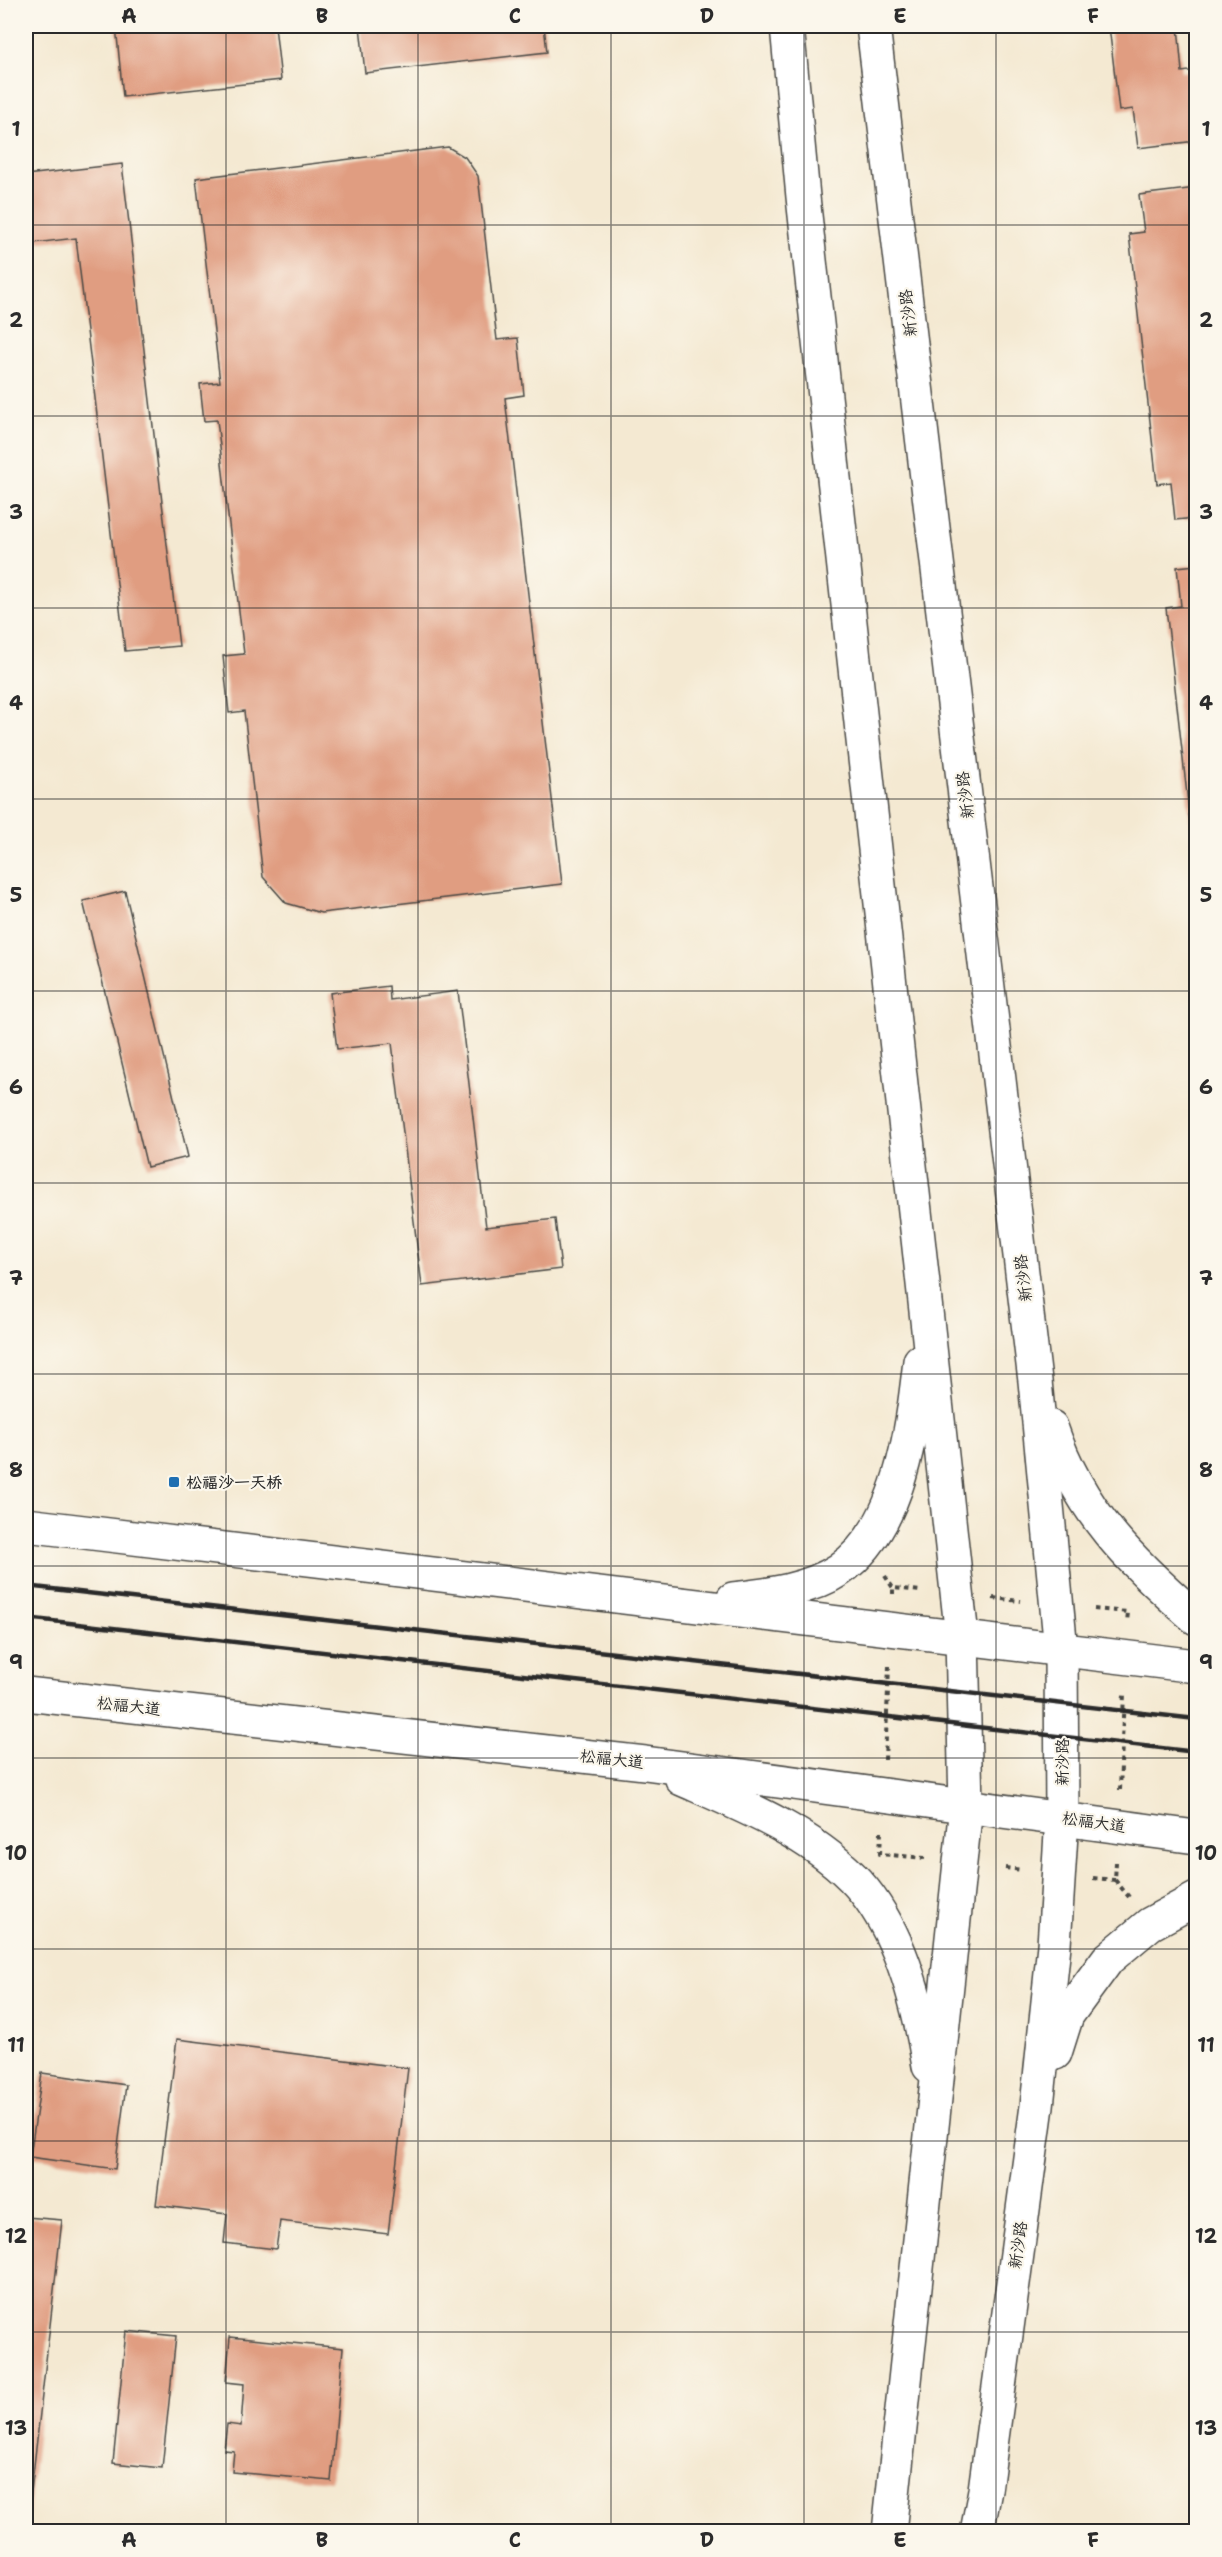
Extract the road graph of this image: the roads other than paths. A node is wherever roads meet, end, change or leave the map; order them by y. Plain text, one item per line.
1 (787, 26) edge
2 (873, 26) edge
3 (926, 1303) junction
4 (1035, 1381) junction
5 (26, 1525) edge
6 (686, 1604) junction
7 (1197, 1618) edge
8 (962, 1637) junction
9 (1061, 1650) junction
10 (1197, 1666) edge
11 (26, 1694) edge
12 (645, 1763) junction
13 (966, 1806) junction
14 (1062, 1818) junction
15 (1197, 1837) edge
16 (1197, 1899) edge
17 (935, 2106) junction
18 (1037, 2106) junction
19 (889, 2532) edge
20 (977, 2532) edge

1 - 3 main road
2 - 4 main road, 新沙路
3 - 6 main road
3 - 8 main road
4 - 7 main road
4 - 9 main road, 新沙路
5 - 6 main road
6 - 8 main road
8 - 9 main road
8 - 13 main road
9 - 10 main road
9 - 14 main road, 新沙路
11 - 12 main road, 松福大道
12 - 13 main road, 松福大道
12 - 17 main road
13 - 14 main road, 松福大道
13 - 17 main road
14 - 15 main road, 松福大道
14 - 18 main road, 新沙路
16 - 18 main road
17 - 19 main road
18 - 20 main road, 新沙路

